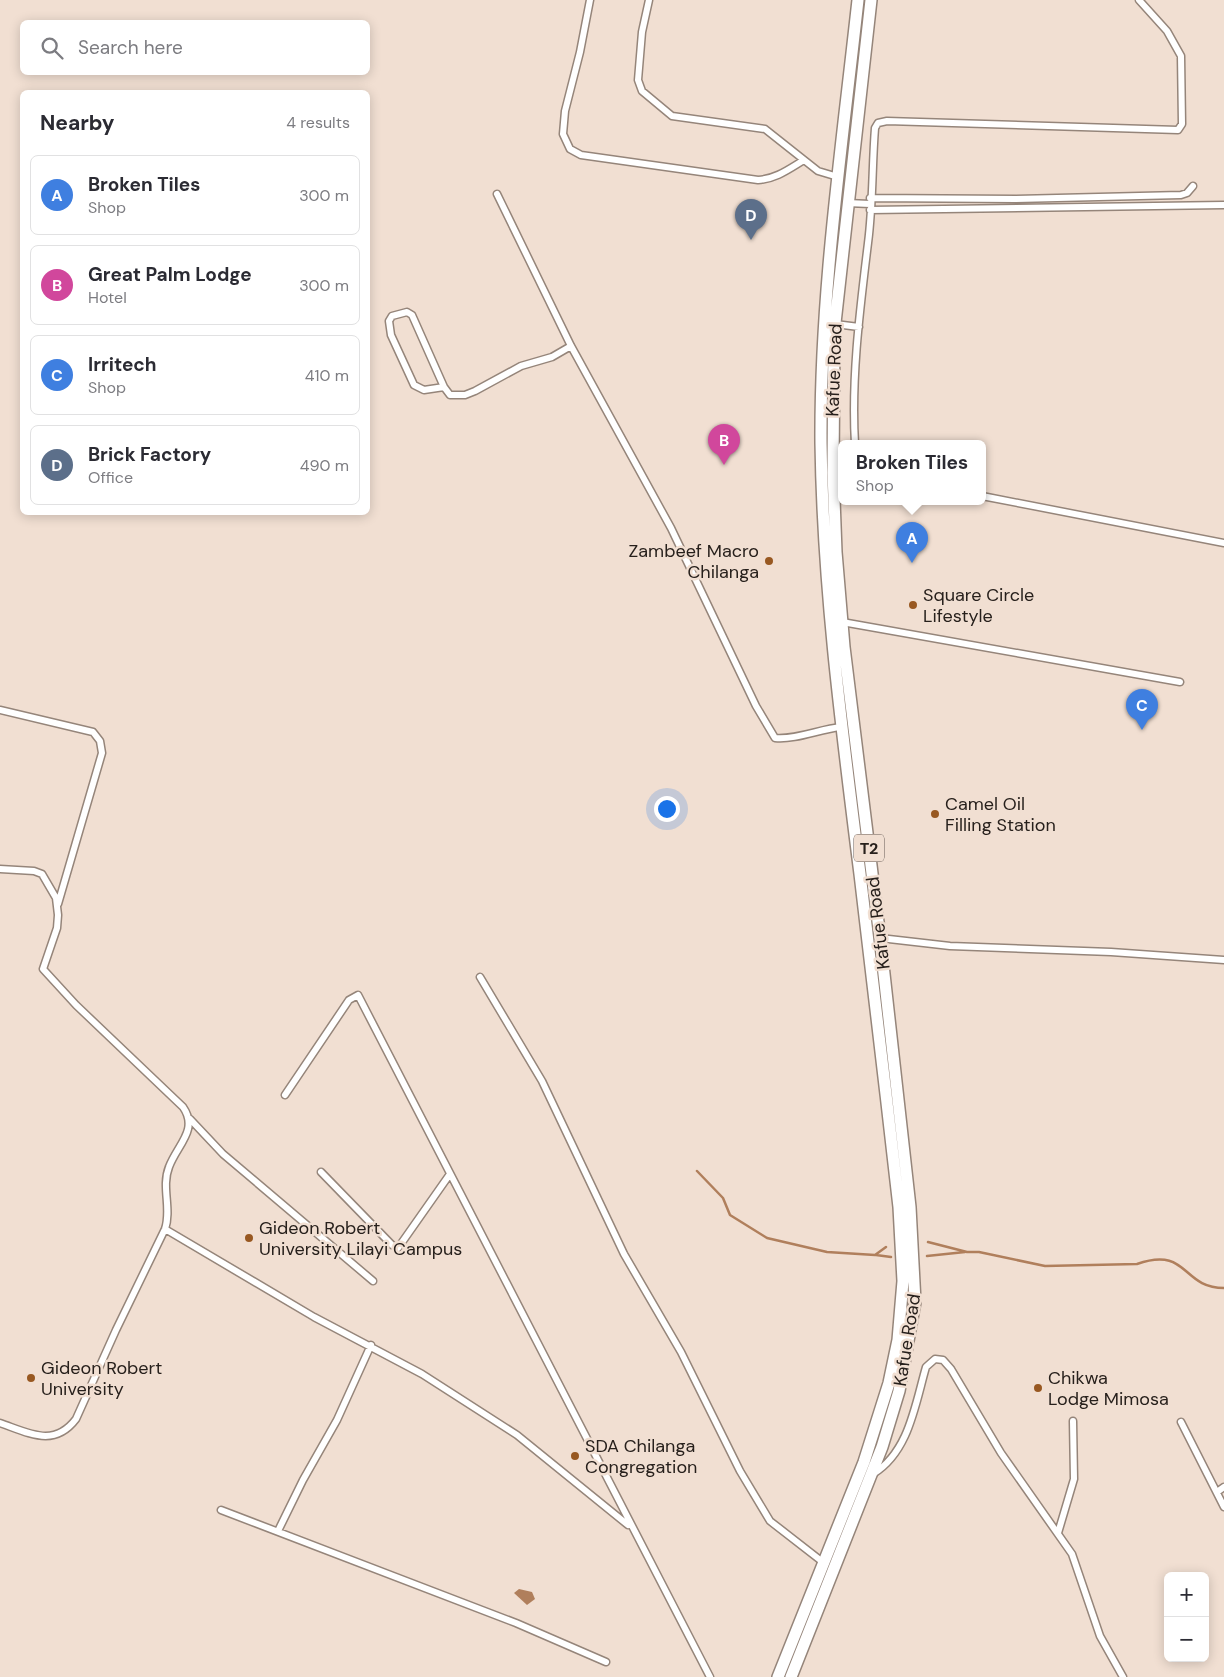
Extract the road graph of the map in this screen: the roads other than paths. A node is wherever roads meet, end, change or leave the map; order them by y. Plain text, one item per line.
1 (590, 0) edge
2 (649, 0) edge
3 (858, 0) edge
4 (871, 0) edge
5 (1139, 0) edge
6 (804, 160) junction
7 (838, 177) junction
8 (1193, 186) dead end
9 (497, 194) dead end
10 (847, 203) junction
11 (870, 204) junction
12 (1224, 205) edge
13 (835, 324) junction
14 (859, 327) junction
15 (571, 346) junction
16 (444, 387) junction
17 (854, 440) edge
18 (837, 473) edge
19 (986, 497) edge
20 (838, 503) edge
21 (838, 505) edge
22 (1224, 543) edge
23 (842, 622) junction
24 (1180, 682) dead end
25 (0, 710) edge
26 (841, 727) junction
27 (0, 868) edge
28 (58, 905) junction
29 (880, 938) junction
30 (1224, 960) edge
31 (480, 977) dead end
32 (285, 1096) dead end
33 (190, 1119) junction
34 (321, 1172) dead end
35 (450, 1174) junction
36 (164, 1229) junction
37 (373, 1281) dead end
38 (371, 1345) junction
39 (1074, 1421) dead end
40 (1181, 1422) dead end
41 (0, 1423) edge
42 (872, 1475) junction
43 (1224, 1487) edge
44 (1217, 1492) junction
45 (1224, 1507) edge
46 (221, 1510) dead end
47 (632, 1528) junction
48 (278, 1531) junction
49 (1058, 1533) junction
50 (824, 1563) junction
51 (606, 1662) dead end
52 (710, 1677) edge
53 (778, 1677) edge
54 (791, 1677) edge
55 (1123, 1677) edge

1 - 6 street
2 - 6 street
3 - 7 highway, Kafue Road / T2
4 - 10 highway, Kafue Road / T2
5 - 11 street
6 - 7 street
7 - 26 highway, Kafue Road / T2
8 - 11 street
9 - 15 street
10 - 11 street
10 - 13 highway, Kafue Road / T2
11 - 12 street
11 - 14 street
13 - 14 street
13 - 18 highway, Kafue Road / T2
14 - 17 street
15 - 16 street
15 - 26 street
16 - 16 street
18 - 20 highway, Kafue Road / T2
19 - 22 street
21 - 23 highway, Kafue Road / T2
23 - 24 street
23 - 29 highway, Kafue Road / T2
25 - 28 street
26 - 50 highway, Kafue Road / T2
27 - 28 street
28 - 33 street
29 - 30 street
29 - 42 highway, Kafue Road / T2
31 - 50 street
32 - 35 street
33 - 36 street
33 - 37 street
34 - 35 street
35 - 47 street
36 - 38 street
36 - 41 street
38 - 47 street
38 - 48 street
39 - 49 street
40 - 44 street
42 - 49 street
42 - 54 highway, Kafue Road / T2
43 - 44 street
44 - 45 street
46 - 48 street
47 - 52 street
48 - 51 street
49 - 55 street
50 - 53 highway, Kafue Road / T2

